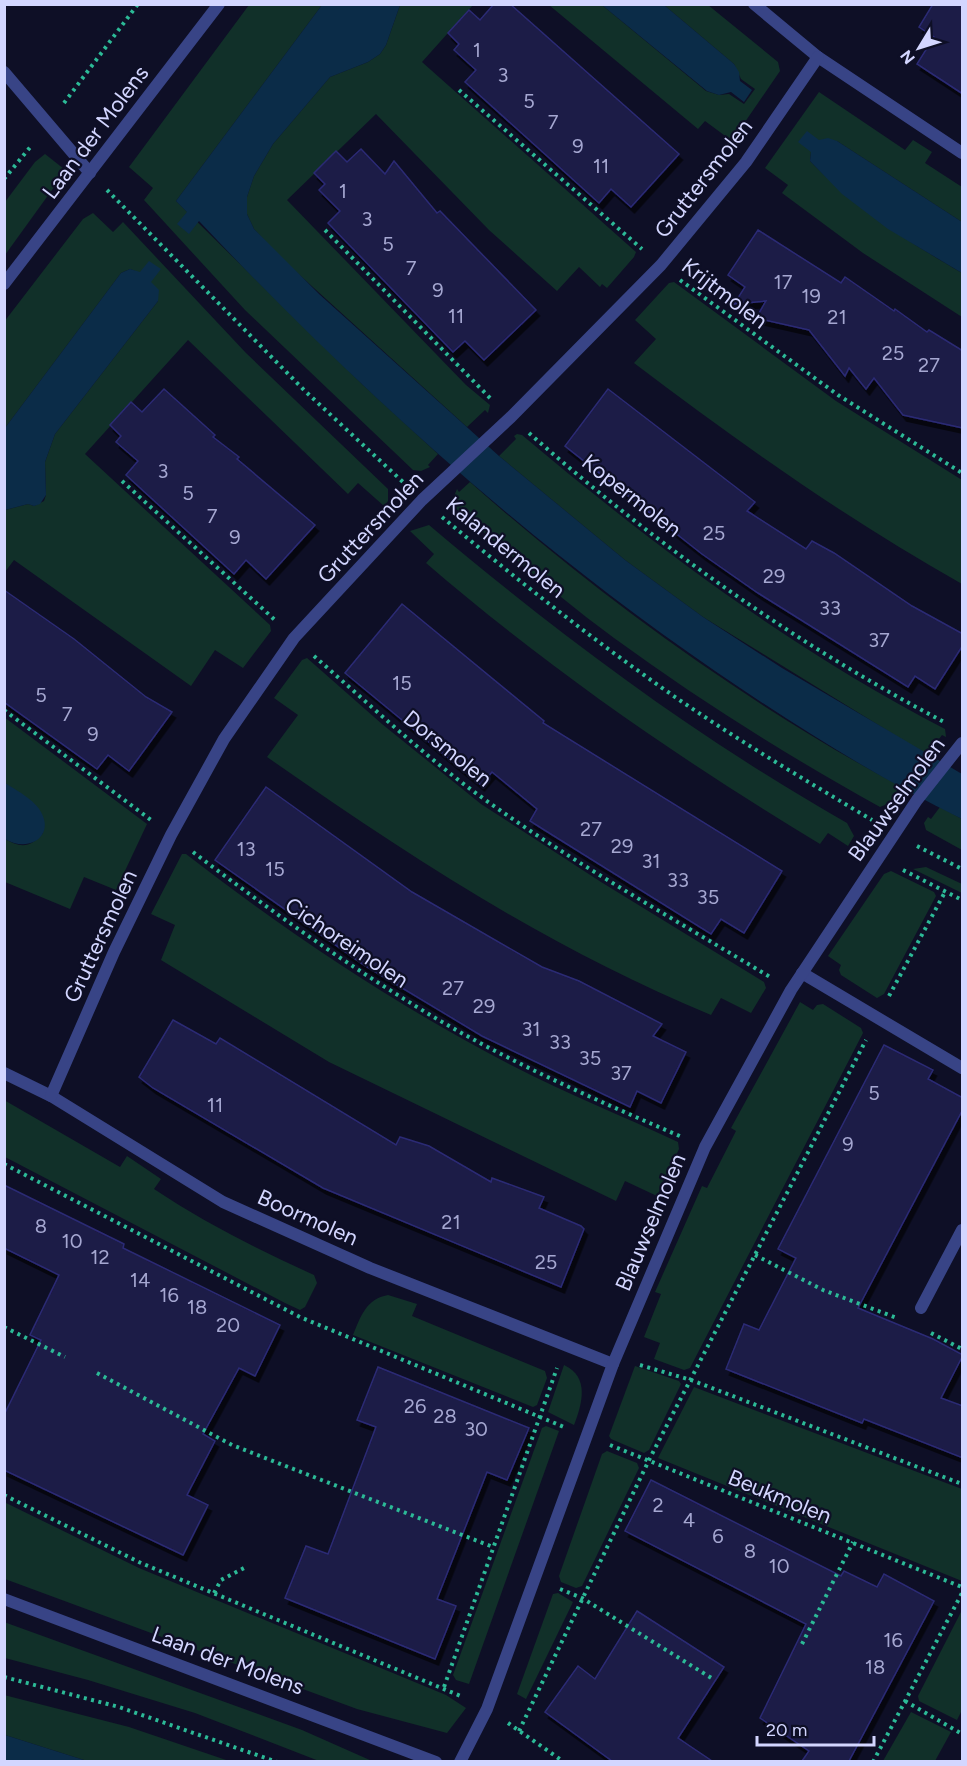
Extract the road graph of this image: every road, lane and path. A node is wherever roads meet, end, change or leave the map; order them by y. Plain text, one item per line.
1 (138, 4) edge
2 (219, 4) edge
3 (754, 4) edge
4 (818, 57) junction
5 (4, 72) edge
6 (459, 90) dead end
7 (49, 123) junction
8 (963, 153) edge
9 (90, 173) junction
10 (4, 179) edge
11 (325, 230) dead end
12 (661, 265) junction
13 (4, 284) edge
14 (511, 417) junction
15 (963, 473) edge
16 (122, 481) dead end
17 (422, 500) junction
18 (294, 638) junction
19 (4, 710) edge
20 (952, 727) dead end
21 (963, 743) edge
22 (894, 834) junction
23 (171, 835) junction
24 (880, 855) junction
25 (963, 869) edge
26 (945, 892) junction
27 (963, 900) edge
28 (802, 973) junction
29 (791, 990) junction
30 (877, 1020) junction
31 (963, 1068) edge
32 (4, 1073) edge
33 (51, 1096) junction
34 (705, 1147) junction
35 (4, 1164) edge
36 (963, 1230) edge
37 (755, 1255) junction
38 (921, 1308) dead end
39 (904, 1320) dead end
40 (4, 1327) edge
41 (924, 1329) dead end
42 (565, 1345) junction
43 (963, 1349) edge
44 (64, 1357) dead end
45 (613, 1364) junction
46 (97, 1373) dead end
47 (691, 1380) junction
48 (539, 1417) junction
49 (586, 1436) junction
50 (649, 1460) junction
51 (963, 1484) edge
52 (4, 1495) edge
53 (853, 1542) junction
54 (493, 1547) junction
55 (246, 1567) dead end
56 (534, 1579) junction
57 (963, 1587) edge
58 (214, 1593) junction
59 (963, 1593) edge
60 (582, 1598) junction
61 (4, 1599) edge
62 (802, 1644) dead end
63 (4, 1677) edge
64 (713, 1679) dead end
65 (444, 1687) junction
66 (905, 1701) junction
67 (487, 1709) junction
68 (519, 1731) junction
69 (963, 1734) edge
70 (277, 1761) edge
71 (436, 1761) edge
72 (460, 1761) edge
73 (564, 1761) edge
74 (873, 1761) edge

1 - 7 path, Laan der Molens
2 - 9 street, Laan der Molens
3 - 4 street
4 - 8 street
4 - 12 street, Gruttersmolen
5 - 7 street
6 - 12 path, Krijtmolen
7 - 9 street
7 - 10 path, Laan der Molens
9 - 13 street, Laan der Molens
9 - 17 path, Kalandermolen
11 - 14 path, Kopermolen
12 - 14 street, Gruttersmolen
12 - 15 path, Krijtmolen
14 - 17 street, Gruttersmolen
14 - 20 path, Kopermolen
16 - 18 path, Dorsmolen
17 - 18 street, Gruttersmolen
17 - 22 path, Kalandermolen
18 - 23 street, Gruttersmolen
18 - 29 path, Dorsmolen
19 - 23 path, Cichoreimolen
21 - 22 street, Blauwselmolen
22 - 24 street, Blauwselmolen
22 - 25 path, Kalandermolen
23 - 33 street, Gruttersmolen
23 - 34 path, Cichoreimolen
24 - 26 path
24 - 28 street, Blauwselmolen
26 - 27 path
26 - 30 path
28 - 29 street, Blauwselmolen
28 - 30 street
29 - 34 street, Blauwselmolen
30 - 31 street
30 - 37 path
32 - 33 street, Boormolen
33 - 42 street, Boormolen
34 - 45 street, Blauwselmolen
35 - 48 path, Beukmolen
36 - 38 street
37 - 39 path
37 - 47 path
40 - 44 path
41 - 43 path
42 - 45 street, Boormolen
42 - 48 path
45 - 47 path
45 - 49 street, Blauwselmolen
46 - 54 path
47 - 50 path
47 - 51 path
48 - 49 path, Beukmolen
48 - 54 path
49 - 50 path, Beukmolen
49 - 56 street, Blauwselmolen
50 - 53 path, Beukmolen
50 - 60 path
52 - 58 path
53 - 57 path, Beukmolen
53 - 62 path
54 - 65 path
55 - 58 path
56 - 60 path
56 - 67 street, Blauwselmolen
58 - 65 path
59 - 66 path
60 - 64 path
60 - 68 path
61 - 71 street, Laan der Molens
63 - 70 path
65 - 67 path
66 - 69 path
66 - 74 path
67 - 68 path
67 - 72 street, Blauwselmolen
68 - 73 path

